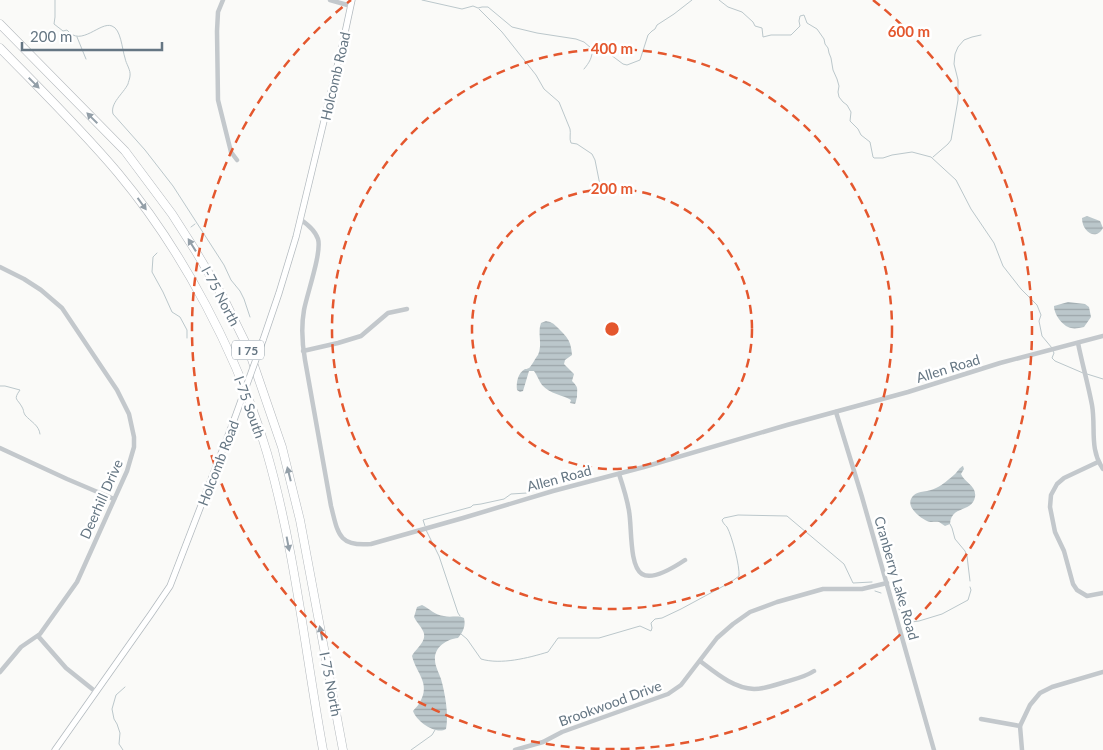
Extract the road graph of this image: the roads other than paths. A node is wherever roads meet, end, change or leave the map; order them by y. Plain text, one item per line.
1 (223, 0) edge
2 (330, 0) edge
3 (351, 3) edge
4 (0, 24) edge
5 (0, 48) edge
6 (237, 160) dead end
7 (300, 219) junction
8 (0, 267) edge
9 (407, 309) dead end
10 (1103, 336) edge
11 (1078, 343) junction
12 (304, 350) junction
13 (836, 412) junction
14 (0, 448) edge
15 (1098, 462) junction
16 (1103, 469) edge
17 (619, 474) junction
18 (114, 499) junction
19 (685, 560) dead end
20 (887, 583) junction
21 (1103, 593) edge
22 (38, 636) junction
23 (700, 661) junction
24 (814, 671) dead end
25 (0, 672) edge
26 (1103, 672) edge
27 (96, 692) junction
28 (982, 719) dead end
29 (1020, 726) junction
30 (55, 750) edge
31 (322, 750) edge
32 (343, 750) edge
33 (514, 750) edge
34 (934, 750) edge
35 (1022, 750) edge

1 - 6 street
2 - 3 street
3 - 7 street, Holcomb Road
32 -> 4 highway, I-75 North / I 75
5 -> 31 highway, I-75 South / I 75
7 - 12 street, Allen Road
7 - 27 street, Holcomb Road, bridge
8 - 18 street, Deerhill Drive
9 - 12 street
10 - 11 street, Allen Road
11 - 13 street, Allen Road
11 - 15 street
12 - 17 street, Allen Road
13 - 17 street, Allen Road
13 - 20 street, Cranberry Lake Road
14 - 18 street
15 - 16 street
15 - 21 street
17 - 19 street
18 - 22 street, Deerhill Drive
20 - 23 street, Brookwood Drive
20 - 34 street, Cranberry Lake Road
22 - 25 street, Deerhill Drive
22 - 27 street
23 - 24 street
23 - 33 street, Brookwood Drive
26 - 29 street
27 - 30 street, Holcomb Road
28 - 29 street
29 - 35 street

